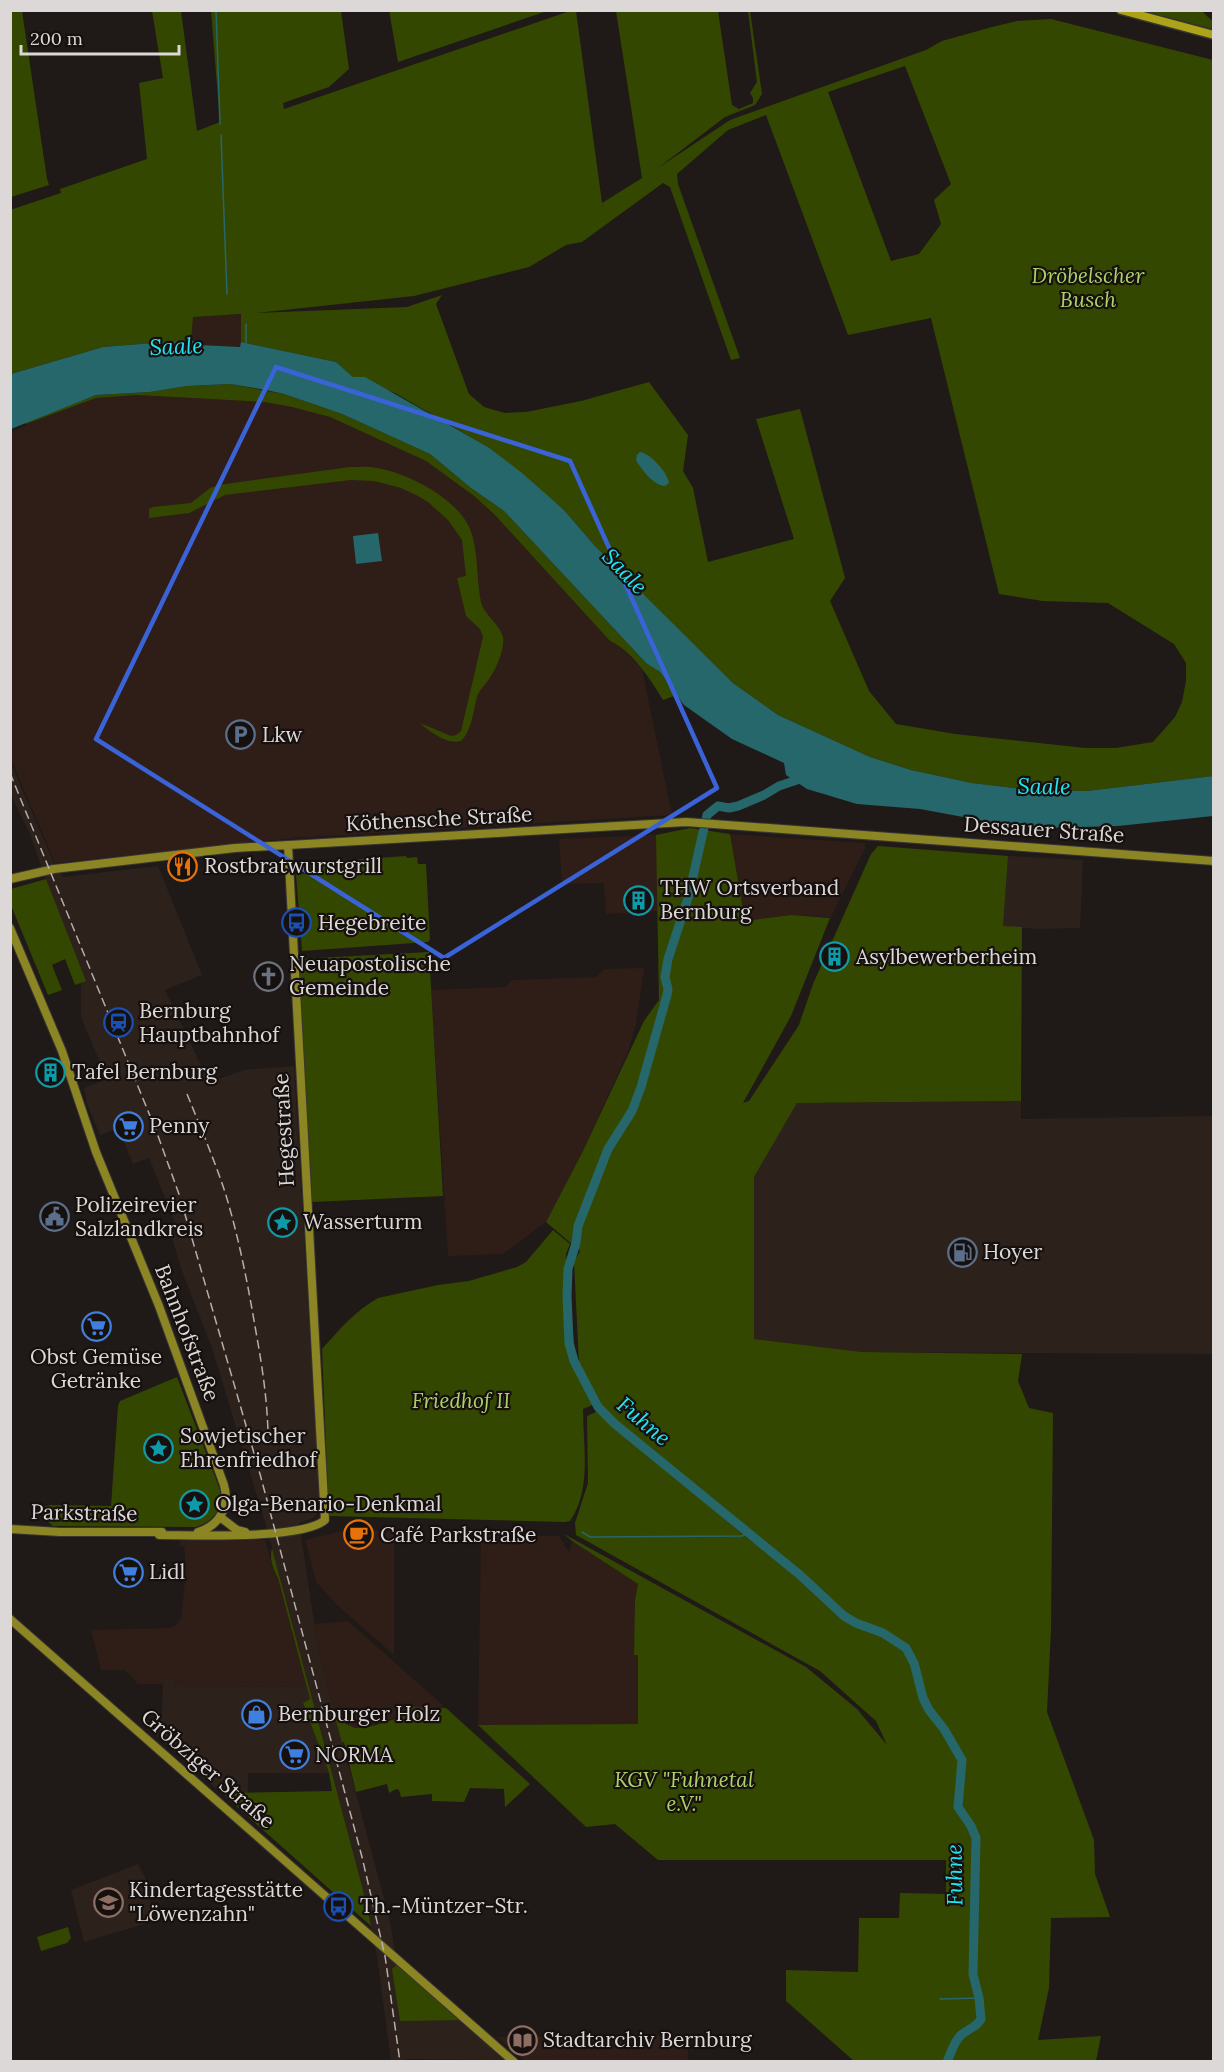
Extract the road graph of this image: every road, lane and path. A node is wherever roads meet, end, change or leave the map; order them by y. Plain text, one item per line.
1 (1121, 10) edge
2 (1214, 35) edge
3 (872, 836) joint
4 (288, 845) junction
5 (1214, 861) edge
6 (10, 879) edge
7 (10, 928) edge
8 (220, 1517) junction
9 (325, 1520) joint
10 (10, 1529) edge
11 (157, 1532) junction
12 (249, 1533) junction
13 (10, 1619) edge
14 (514, 2061) edge

1 - 2 main road
3 - 4 main road, Köthensche Straße
3 - 5 main road, Dessauer Straße
4 - 6 main road, Köthensche Straße
4 - 9 main road, Hegestraße
7 - 8 main road, Bahnhofstraße
8 - 11 main road, Parkstraße
8 - 12 main road
9 - 12 main road, Parkstraße
10 - 11 main road, Parkstraße
11 - 12 main road, Parkstraße
13 - 14 main road, Gröbziger Straße

